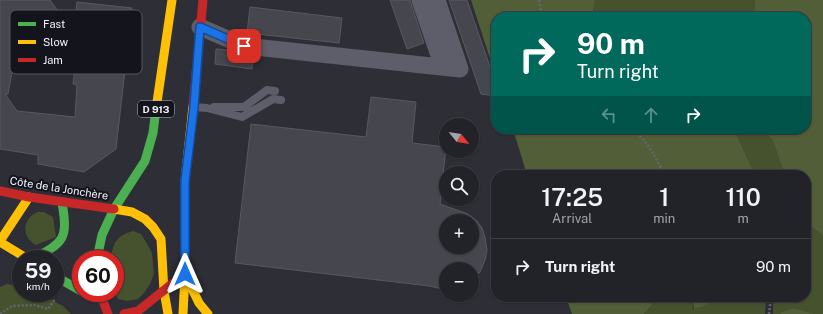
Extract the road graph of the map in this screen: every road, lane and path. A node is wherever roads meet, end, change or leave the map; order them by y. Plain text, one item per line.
1 (172, 0) edge
2 (203, 0) edge
3 (420, 0) edge
4 (437, 0) edge
5 (539, 0) edge
6 (541, 12) edge
7 (200, 27) junction
8 (443, 67) junction
9 (275, 91) dead end
10 (281, 100) dead end
11 (194, 107) junction
12 (208, 108) junction
13 (638, 134) edge
14 (662, 170) edge
15 (0, 191) edge
16 (28, 197) junction
17 (62, 202) junction
18 (114, 209) junction
19 (0, 241) edge
20 (14, 250) edge
21 (49, 250) edge
22 (98, 250) edge
23 (185, 274) junction
24 (164, 291) junction
25 (53, 302) edge
26 (97, 302) edge
27 (770, 302) edge
28 (106, 310) edge
29 (0, 314) edge
30 (123, 314) edge
31 (168, 314) edge
32 (184, 314) edge
33 (208, 314) edge
34 (769, 314) edge

1 - 18 main road, D 913
2 - 7 main road
3 - 8 street
4 - 8 street
5 - 6 path
7 - 8 street
7 - 11 main road
9 - 12 lane
10 - 12 lane
11 - 12 lane
11 - 23 main road
13 - 14 path
15 - 16 main road, Côte de la Jonchère
16 - 17 main road, Côte de la Jonchère
16 - 19 main road
17 - 18 main road, Côte de la Jonchère
17 - 21 main road
18 - 22 main road
18 - 24 main road, Côte de la Jonchère
19 - 20 main road
23 - 24 main road
23 - 32 main road
23 - 33 main road
24 - 30 main road
24 - 31 main road, Côte de la Jonchère
25 - 29 path
26 - 28 main road
27 - 34 path
28 - 30 main road

